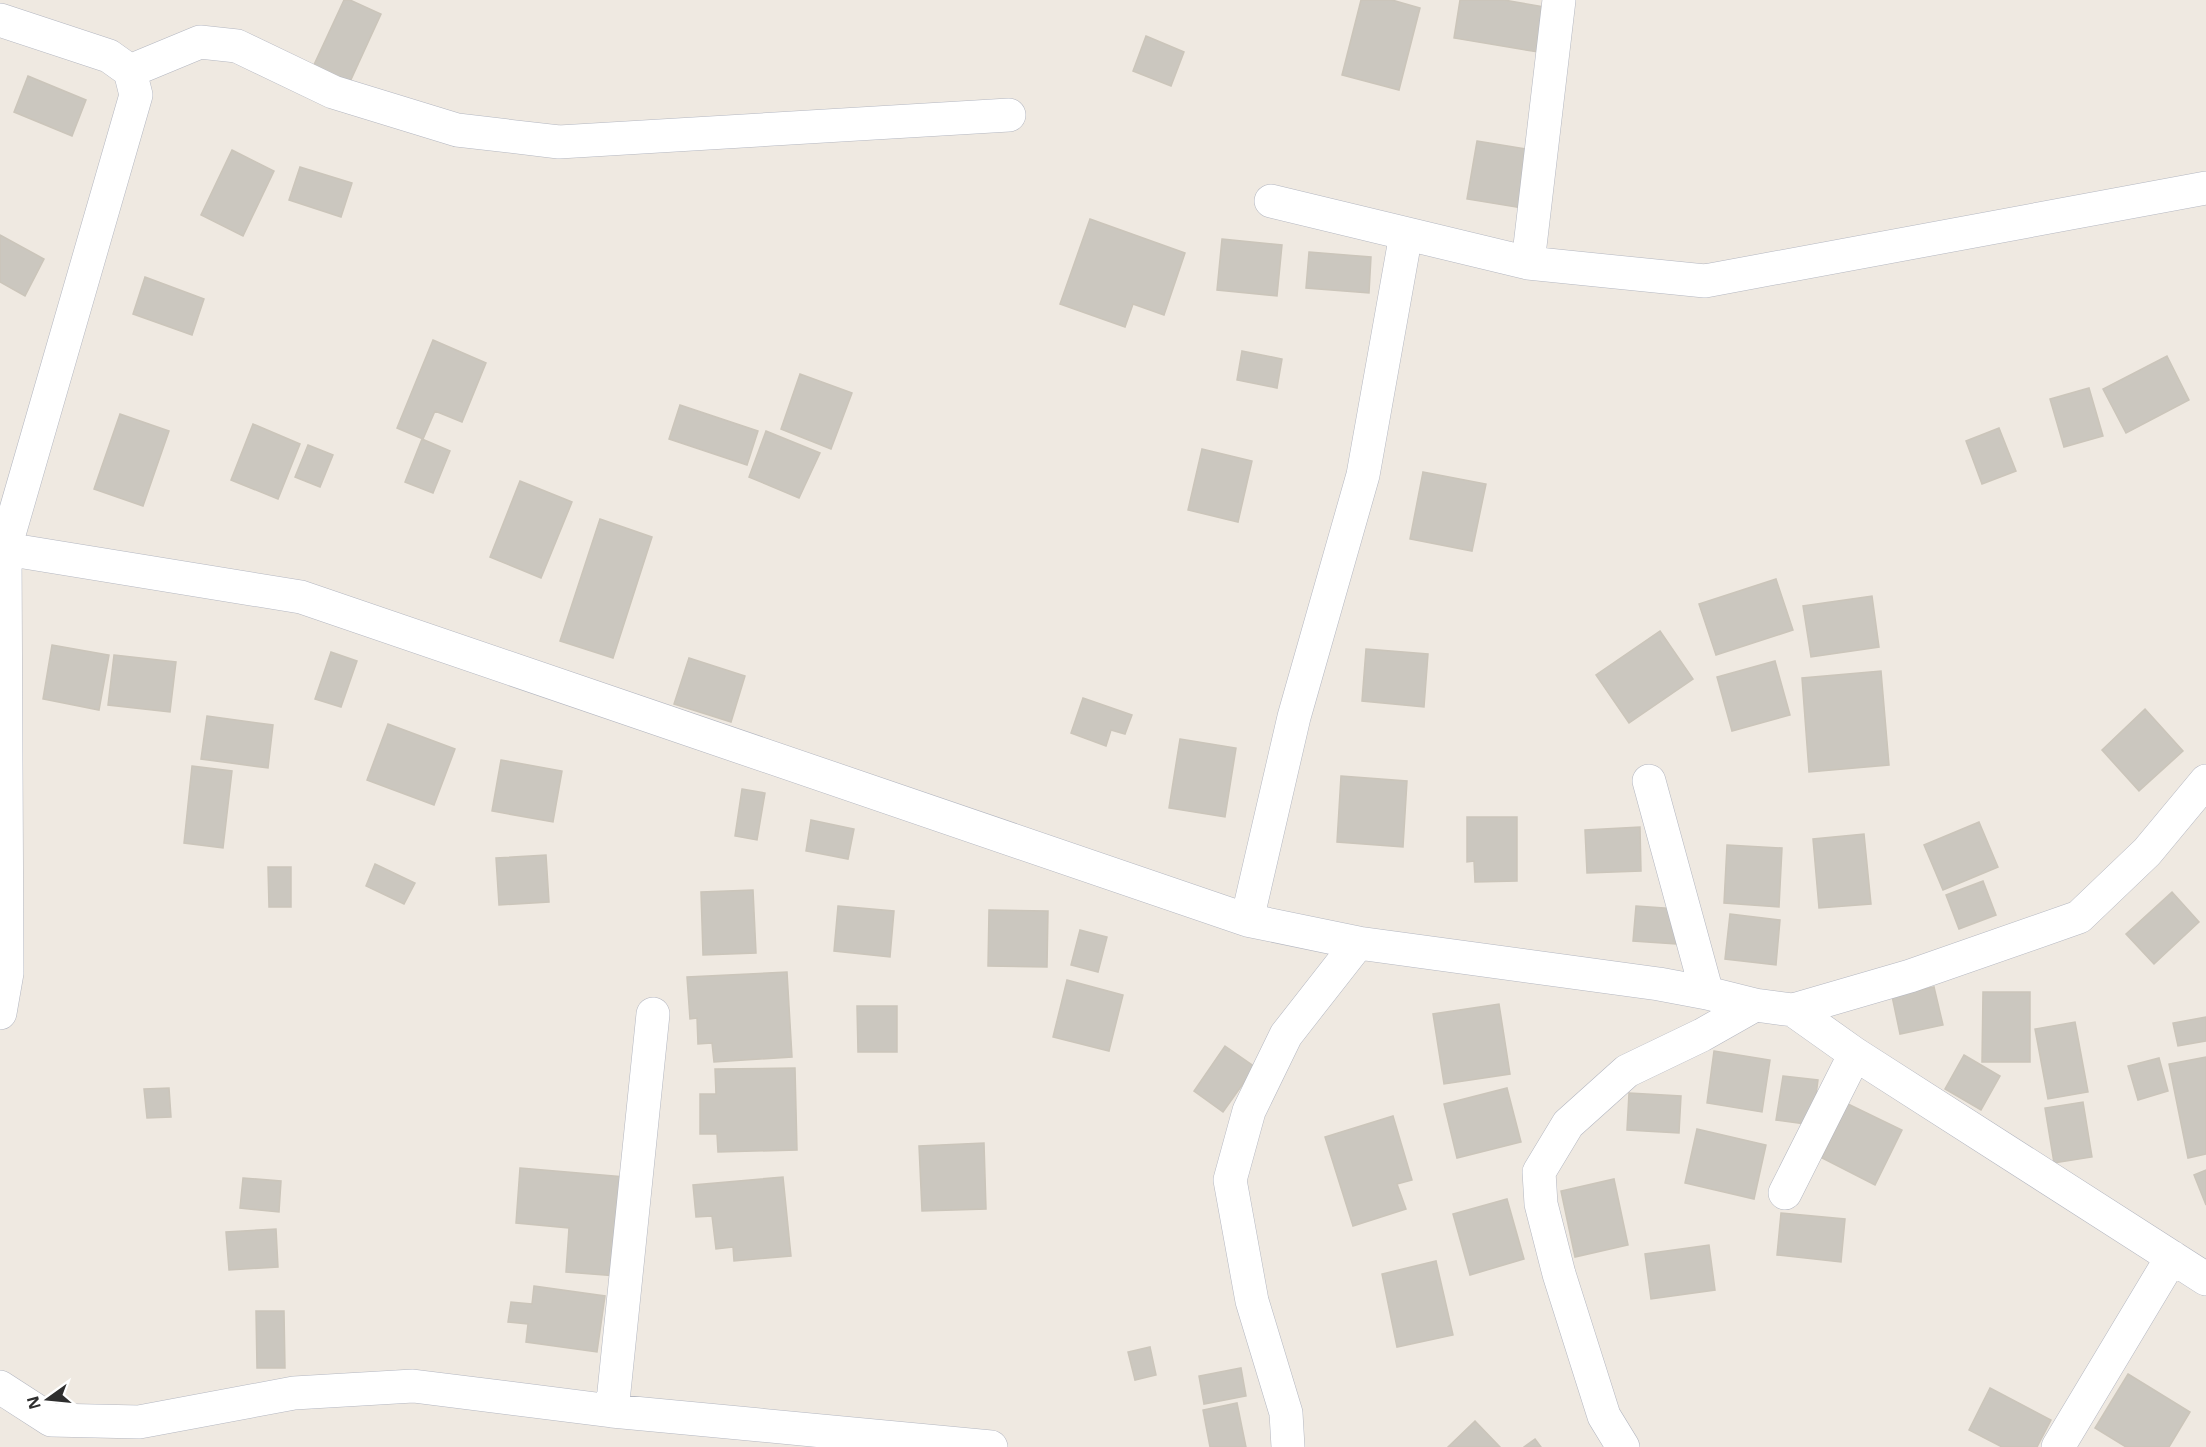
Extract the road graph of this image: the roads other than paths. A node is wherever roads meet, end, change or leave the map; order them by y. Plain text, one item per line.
1 (1558, 0) edge
2 (13, 15) edge
3 (130, 71) junction
4 (1009, 115) dead end
5 (2206, 188) edge
6 (1271, 201) dead end
7 (1406, 234) junction
8 (1528, 263) junction
9 (2, 546) edge
10 (1649, 780) dead end
11 (2206, 781) edge
12 (1247, 920) junction
13 (1358, 943) junction
14 (3, 974) edge
15 (1707, 993) junction
16 (1755, 1005) junction
17 (1792, 1010) junction
18 (0, 1013) edge
19 (653, 1014) dead end
20 (1855, 1054) junction
21 (1785, 1193) dead end
22 (2172, 1257) junction
23 (2206, 1279) edge
24 (0, 1387) edge
25 (612, 1411) junction
26 (991, 1447) edge
27 (1288, 1447) edge
28 (1623, 1447) edge
29 (2058, 1447) edge

1 - 8 street
2 - 3 street
3 - 4 street
3 - 9 street
5 - 8 street
6 - 7 street
7 - 8 street
7 - 12 street
9 - 12 street
9 - 14 street
10 - 15 street
11 - 17 street
12 - 13 street
13 - 15 street
13 - 27 street
14 - 18 street
15 - 16 street
16 - 17 street
16 - 28 street
17 - 20 street
19 - 25 street
20 - 21 street
20 - 22 street
22 - 23 street
22 - 29 street
24 - 25 street
25 - 26 street

